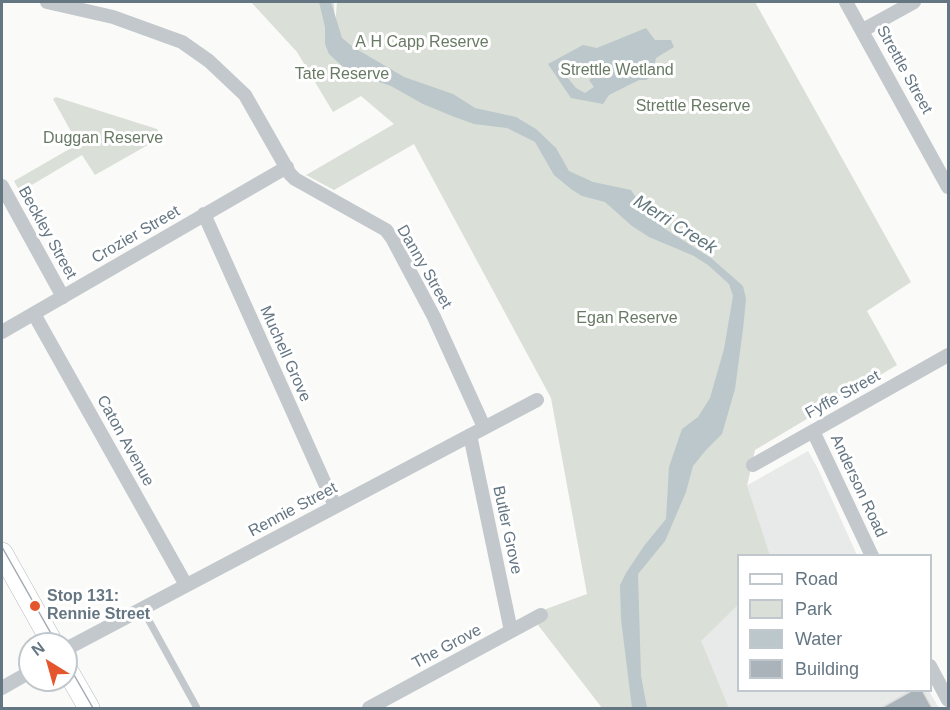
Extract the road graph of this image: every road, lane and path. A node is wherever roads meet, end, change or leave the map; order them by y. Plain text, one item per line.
1 (47, 2) edge
2 (846, 2) edge
3 (914, 2) edge
4 (862, 30) junction
5 (287, 167) junction
6 (947, 178) edge
7 (2, 186) edge
8 (204, 214) junction
9 (63, 297) junction
10 (34, 314) junction
11 (2, 332) edge
12 (948, 355) edge
13 (537, 400) dead end
14 (484, 427) junction
15 (813, 431) junction
16 (470, 435) junction
17 (753, 465) dead end
18 (335, 506) junction
19 (2, 553) edge
20 (872, 554) edge
21 (186, 585) junction
22 (142, 609) junction
23 (541, 615) dead end
24 (511, 631) junction
25 (45, 632) edge
26 (78, 643) edge
27 (932, 670) edge
28 (18, 679) edge
29 (2, 688) edge
30 (78, 689) edge
31 (948, 700) edge
32 (89, 708) edge
33 (197, 708) edge
34 (369, 708) edge

1 - 5 street, Danny Street
2 - 4 street, Strettle Street
3 - 4 street
4 - 6 street, Strettle Street
5 - 8 street, Crozier Street
5 - 14 street, Danny Street
7 - 9 street, Beckley Street
8 - 9 street, Crozier Street
8 - 18 street, Muchell Grove
9 - 10 street, Crozier Street
10 - 11 street, Crozier Street
10 - 21 street, Caton Avenue
12 - 15 street, Fyffe Street
13 - 14 street, Rennie Street
14 - 16 street, Rennie Street
15 - 17 street, Fyffe Street
15 - 20 street, Anderson Road
16 - 18 street, Rennie Street
16 - 24 street, Butler Grove
18 - 21 street, Rennie Street
19 - 25 main road
21 - 22 street, Rennie Street
22 - 26 street, Rennie Street
22 - 33 lane
23 - 24 street, The Grove
24 - 34 street, The Grove
27 - 31 street
28 - 29 street
30 - 32 main road

